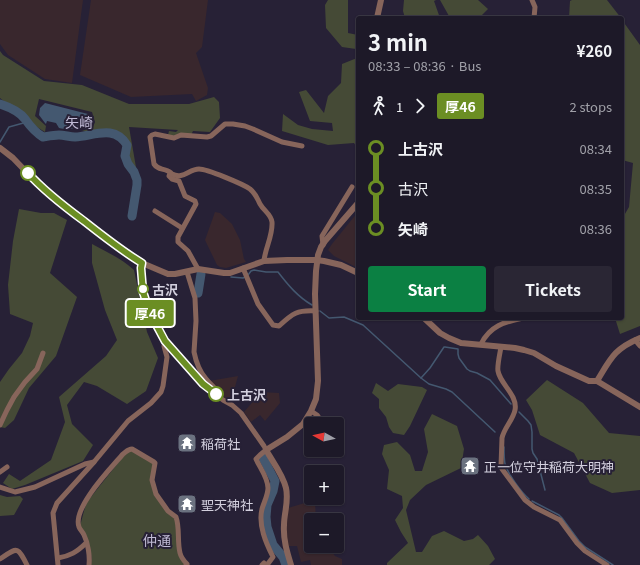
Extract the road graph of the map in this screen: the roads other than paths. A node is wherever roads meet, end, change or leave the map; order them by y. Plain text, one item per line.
1 (381, 0) edge
2 (532, 0) edge
3 (377, 16) edge
4 (534, 16) edge
5 (299, 145) dead end
6 (0, 148) edge
7 (170, 173) junction
8 (352, 187) dead end
9 (356, 205) edge
10 (155, 211) dead end
11 (182, 228) junction
12 (323, 245) junction
13 (316, 260) junction
14 (264, 261) junction
15 (142, 263) junction
16 (198, 269) junction
17 (356, 271) edge
18 (187, 272) junction
19 (245, 274) junction
20 (316, 311) junction
21 (426, 320) edge
22 (514, 320) edge
23 (638, 339) edge
24 (165, 341) junction
25 (481, 344) junction
26 (640, 346) edge
27 (501, 347) junction
28 (43, 353) dead end
29 (597, 381) junction
30 (217, 395) junction
31 (640, 407) edge
32 (311, 411) junction
33 (318, 417) edge
34 (0, 425) edge
35 (266, 450) junction
36 (94, 462) junction
37 (7, 467) dead end
38 (0, 472) edge
39 (0, 486) edge
40 (86, 543) junction
41 (58, 558) junction
42 (0, 559) edge
43 (264, 564) edge
44 (27, 565) edge
45 (58, 565) edge
46 (89, 565) edge
47 (188, 565) edge
48 (291, 565) edge
49 (607, 565) edge

1 - 3 street
2 - 4 street
5 - 7 street
6 - 15 street
7 - 11 street
7 - 14 street
8 - 12 street
9 - 12 street
10 - 11 street
11 - 16 street
12 - 13 street
13 - 14 street
13 - 17 street
13 - 20 street
14 - 19 street
15 - 18 street
15 - 24 street
16 - 18 street
16 - 19 street
18 - 30 street
19 - 20 street
20 - 32 street
21 - 25 street
22 - 25 street
23 - 26 street
23 - 29 street
24 - 30 street
24 - 36 street
25 - 27 street
27 - 29 street
27 - 49 street
28 - 34 street
29 - 31 street
30 - 35 street
32 - 33 street
32 - 35 street
35 - 43 street
35 - 48 street
36 - 39 street
36 - 41 street
37 - 38 street
40 - 41 street
40 - 46 street
40 - 47 street
41 - 45 street
42 - 44 street

